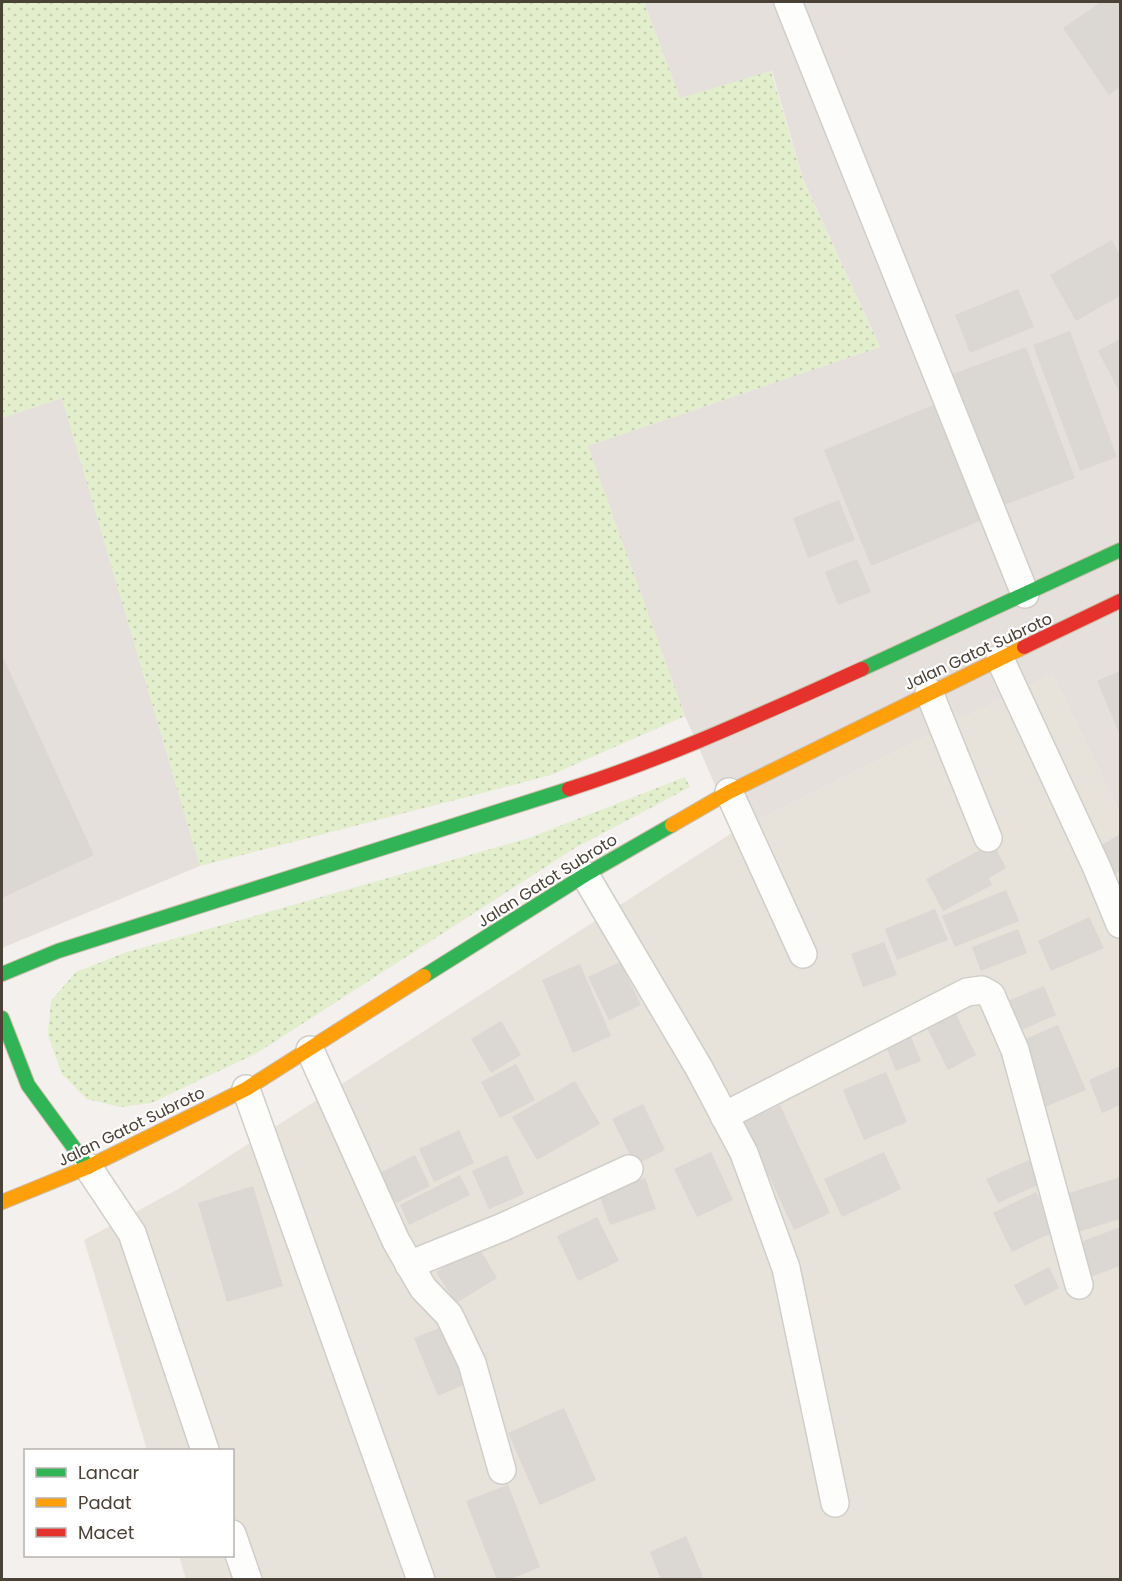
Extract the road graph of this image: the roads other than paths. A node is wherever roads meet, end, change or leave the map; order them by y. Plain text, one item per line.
1 (788, 2) edge
2 (1120, 550) edge
3 (1025, 594) junction
4 (1120, 601) edge
5 (1000, 658) junction
6 (929, 692) junction
7 (729, 792) junction
8 (988, 838) dead end
9 (585, 875) junction
10 (1120, 924) edge
11 (802, 954) dead end
12 (2, 974) edge
13 (2, 1018) edge
14 (310, 1050) junction
15 (246, 1089) junction
16 (724, 1116) junction
17 (88, 1167) junction
18 (629, 1169) dead end
19 (2, 1202) edge
20 (410, 1265) junction
21 (1079, 1285) dead end
22 (205, 1449) edge
23 (502, 1470) dead end
24 (835, 1503) dead end
25 (234, 1540) edge
26 (248, 1580) edge
27 (421, 1580) edge

1 - 3 street
2 - 3 highway, Jalan Gatot Subroto
3 - 12 highway, Jalan Gatot Subroto
4 - 5 highway, Jalan Gatot Subroto
5 - 6 highway, Jalan Gatot Subroto
5 - 10 street
6 - 7 highway, Jalan Gatot Subroto
6 - 8 street
7 - 9 highway, Jalan Gatot Subroto
7 - 11 street
9 - 14 highway, Jalan Gatot Subroto
9 - 16 street
13 - 17 highway
14 - 15 highway, Jalan Gatot Subroto
14 - 20 street
15 - 17 highway, Jalan Gatot Subroto
15 - 27 street
16 - 21 street
16 - 24 street
17 - 19 highway, Jalan Gatot Subroto
17 - 22 street
18 - 20 street
20 - 23 street
25 - 26 street

